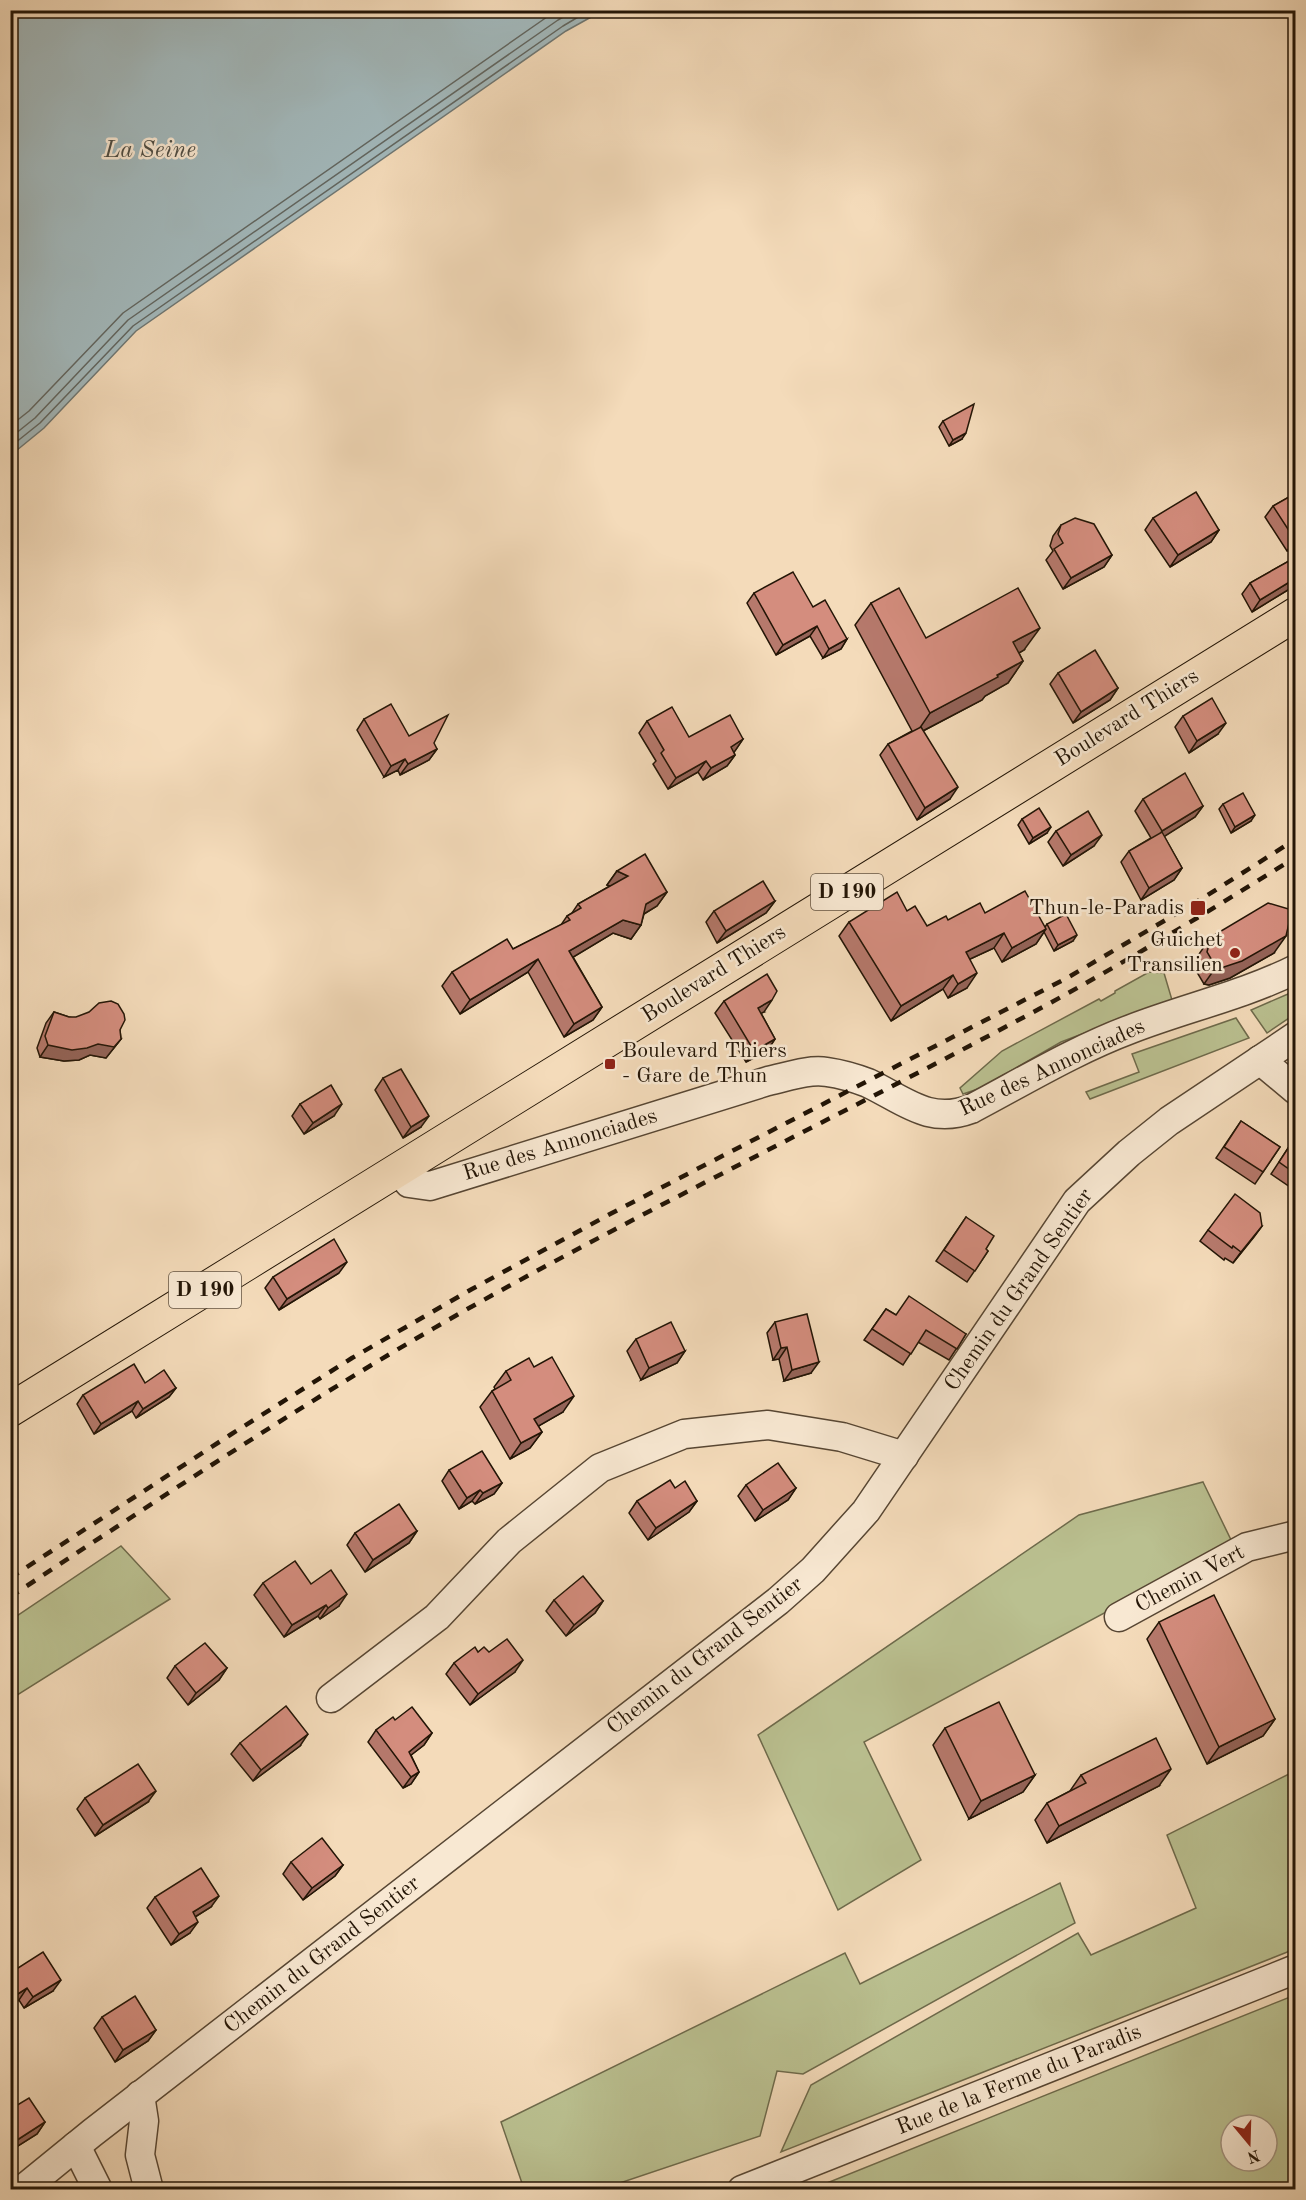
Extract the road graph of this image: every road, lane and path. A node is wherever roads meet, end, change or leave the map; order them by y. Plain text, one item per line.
1 (1296, 614) edge
2 (1296, 969) edge
3 (1296, 1036) edge
4 (1260, 1060) junction
5 (1296, 1090) edge
6 (399, 1170) junction
7 (10, 1410) edge
8 (904, 1456) junction
9 (1296, 1535) edge
10 (1119, 1617) dead end
11 (331, 1698) dead end
12 (1296, 1969) edge
13 (140, 2095) junction
14 (84, 2139) junction
15 (140, 2155) junction
16 (31, 2189) edge
17 (98, 2190) edge
18 (149, 2190) edge
19 (742, 2190) edge

1 - 6 main road, Boulevard Thiers / D 190
2 - 6 street, Rue des Annonciades
3 - 4 street, Chemin du Grand Sentier
4 - 5 street
4 - 8 street, Chemin du Grand Sentier
6 - 7 main road, Boulevard Thiers / D 190
8 - 11 street
8 - 13 street, Chemin du Grand Sentier
9 - 10 street, Chemin Vert
12 - 19 street, Rue de la Ferme du Paradis
13 - 14 street, Chemin du Grand Sentier
13 - 15 street
14 - 15 street
14 - 16 street, Chemin du Grand Sentier
14 - 17 street
15 - 18 street

